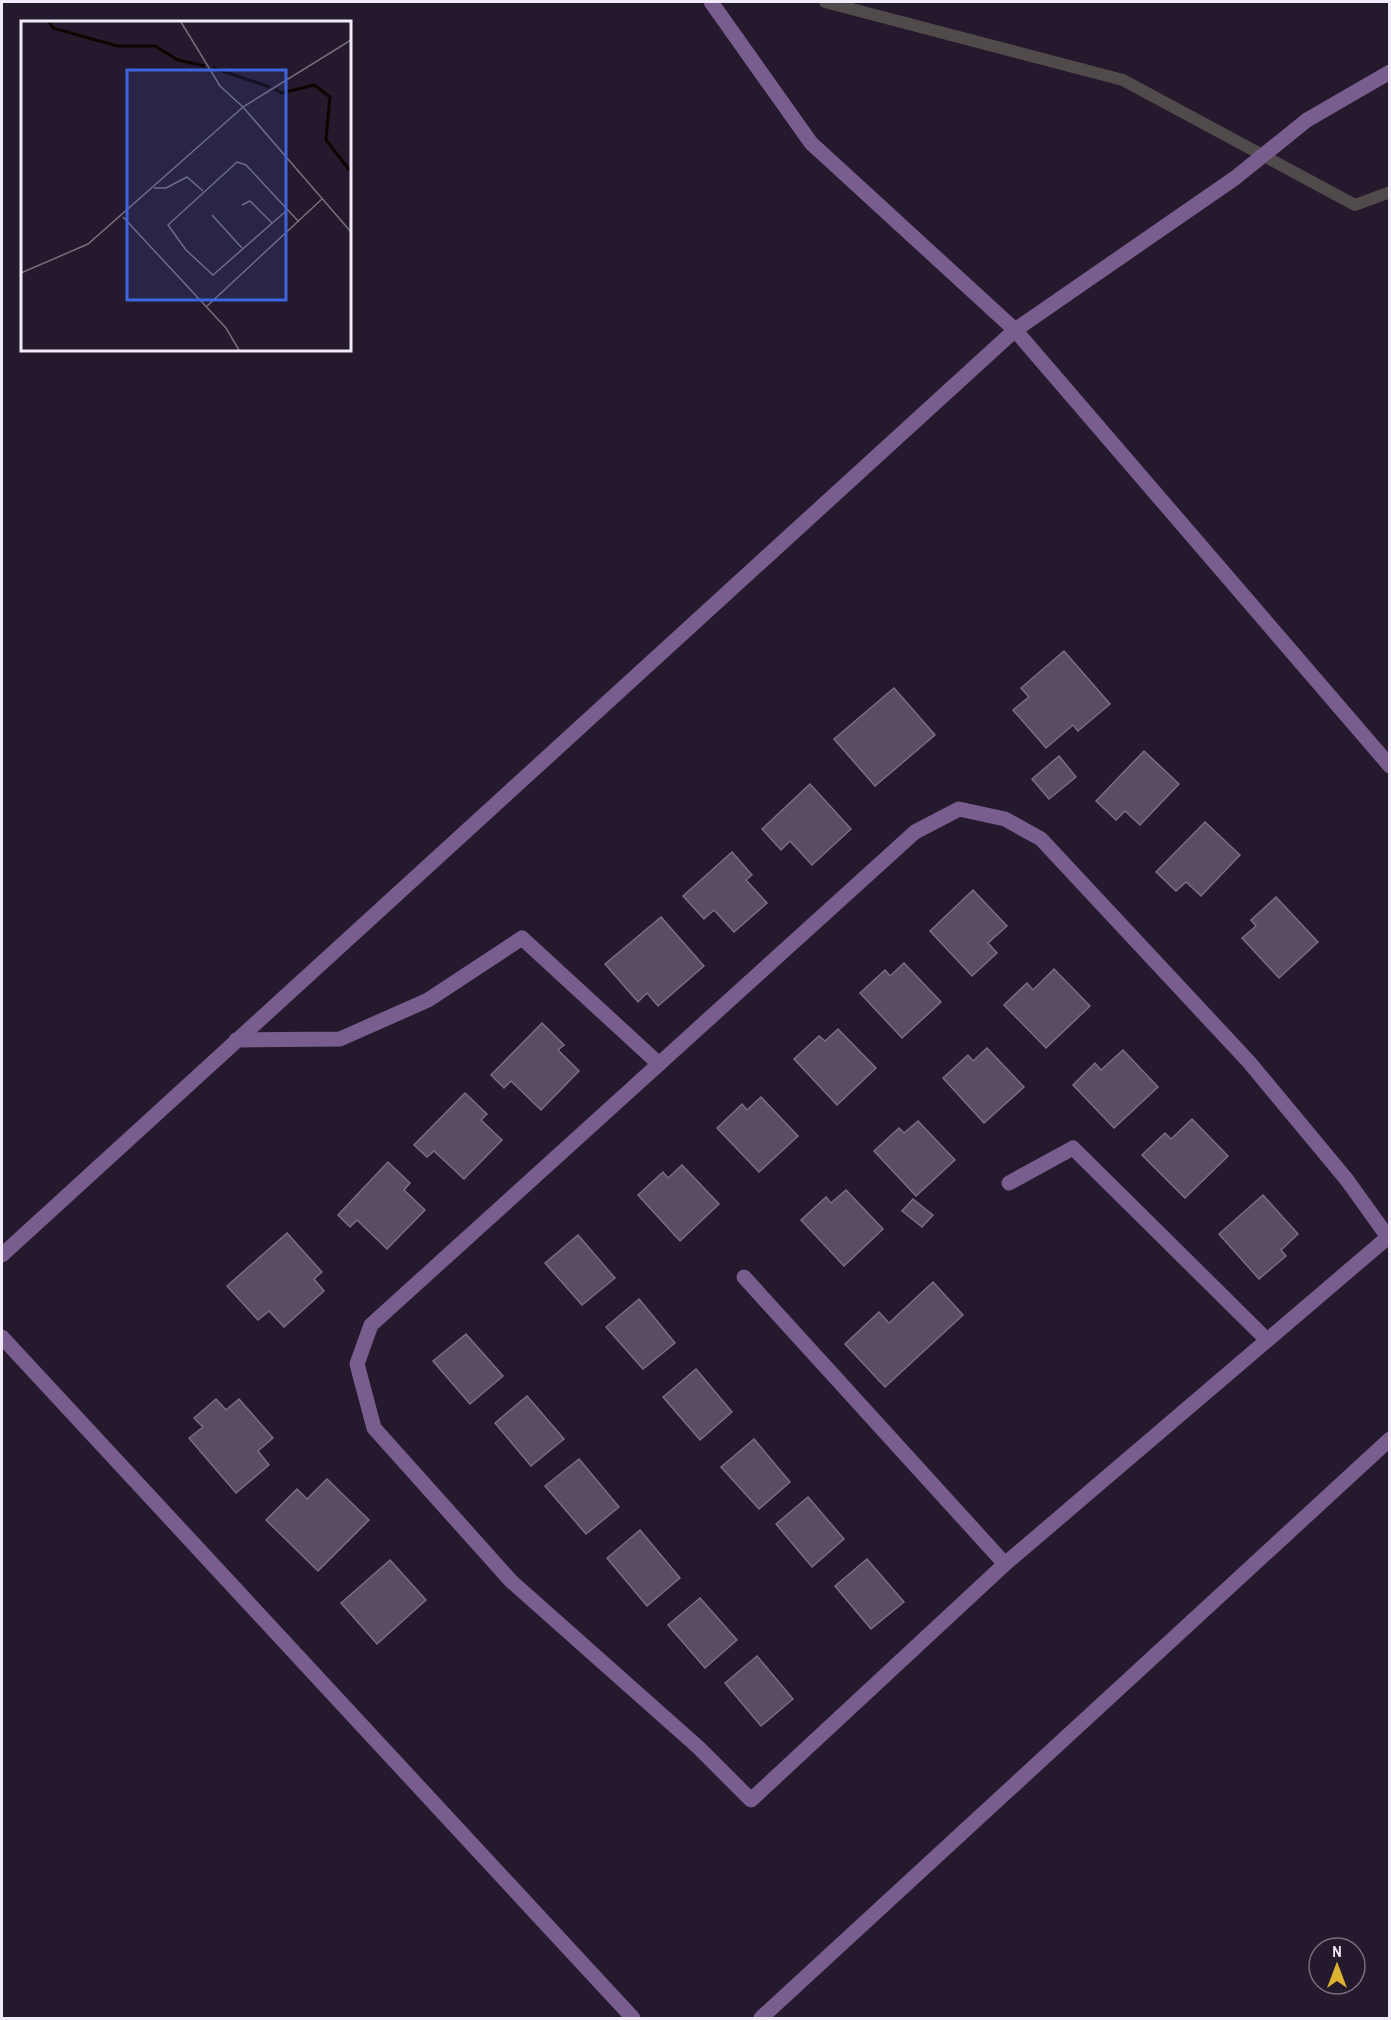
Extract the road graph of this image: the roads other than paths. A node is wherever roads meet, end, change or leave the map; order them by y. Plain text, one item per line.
1 (711, 2) edge
2 (1389, 72) edge
3 (1015, 330) junction
4 (1389, 766) edge
5 (236, 1040) junction
6 (659, 1064) junction
7 (1009, 1183) dead end
8 (1388, 1239) edge
9 (2, 1255) edge
10 (744, 1277) dead end
11 (2, 1337) edge
12 (1267, 1340) junction
13 (1389, 1438) edge
14 (1005, 1564) junction
15 (633, 2019) edge
16 (761, 2019) edge

1 - 3 street
2 - 3 street
3 - 4 street
3 - 5 street
5 - 6 street
5 - 9 street
6 - 8 street
6 - 14 street
7 - 12 street
8 - 12 street
10 - 14 street
11 - 15 street
12 - 14 street
13 - 16 street

